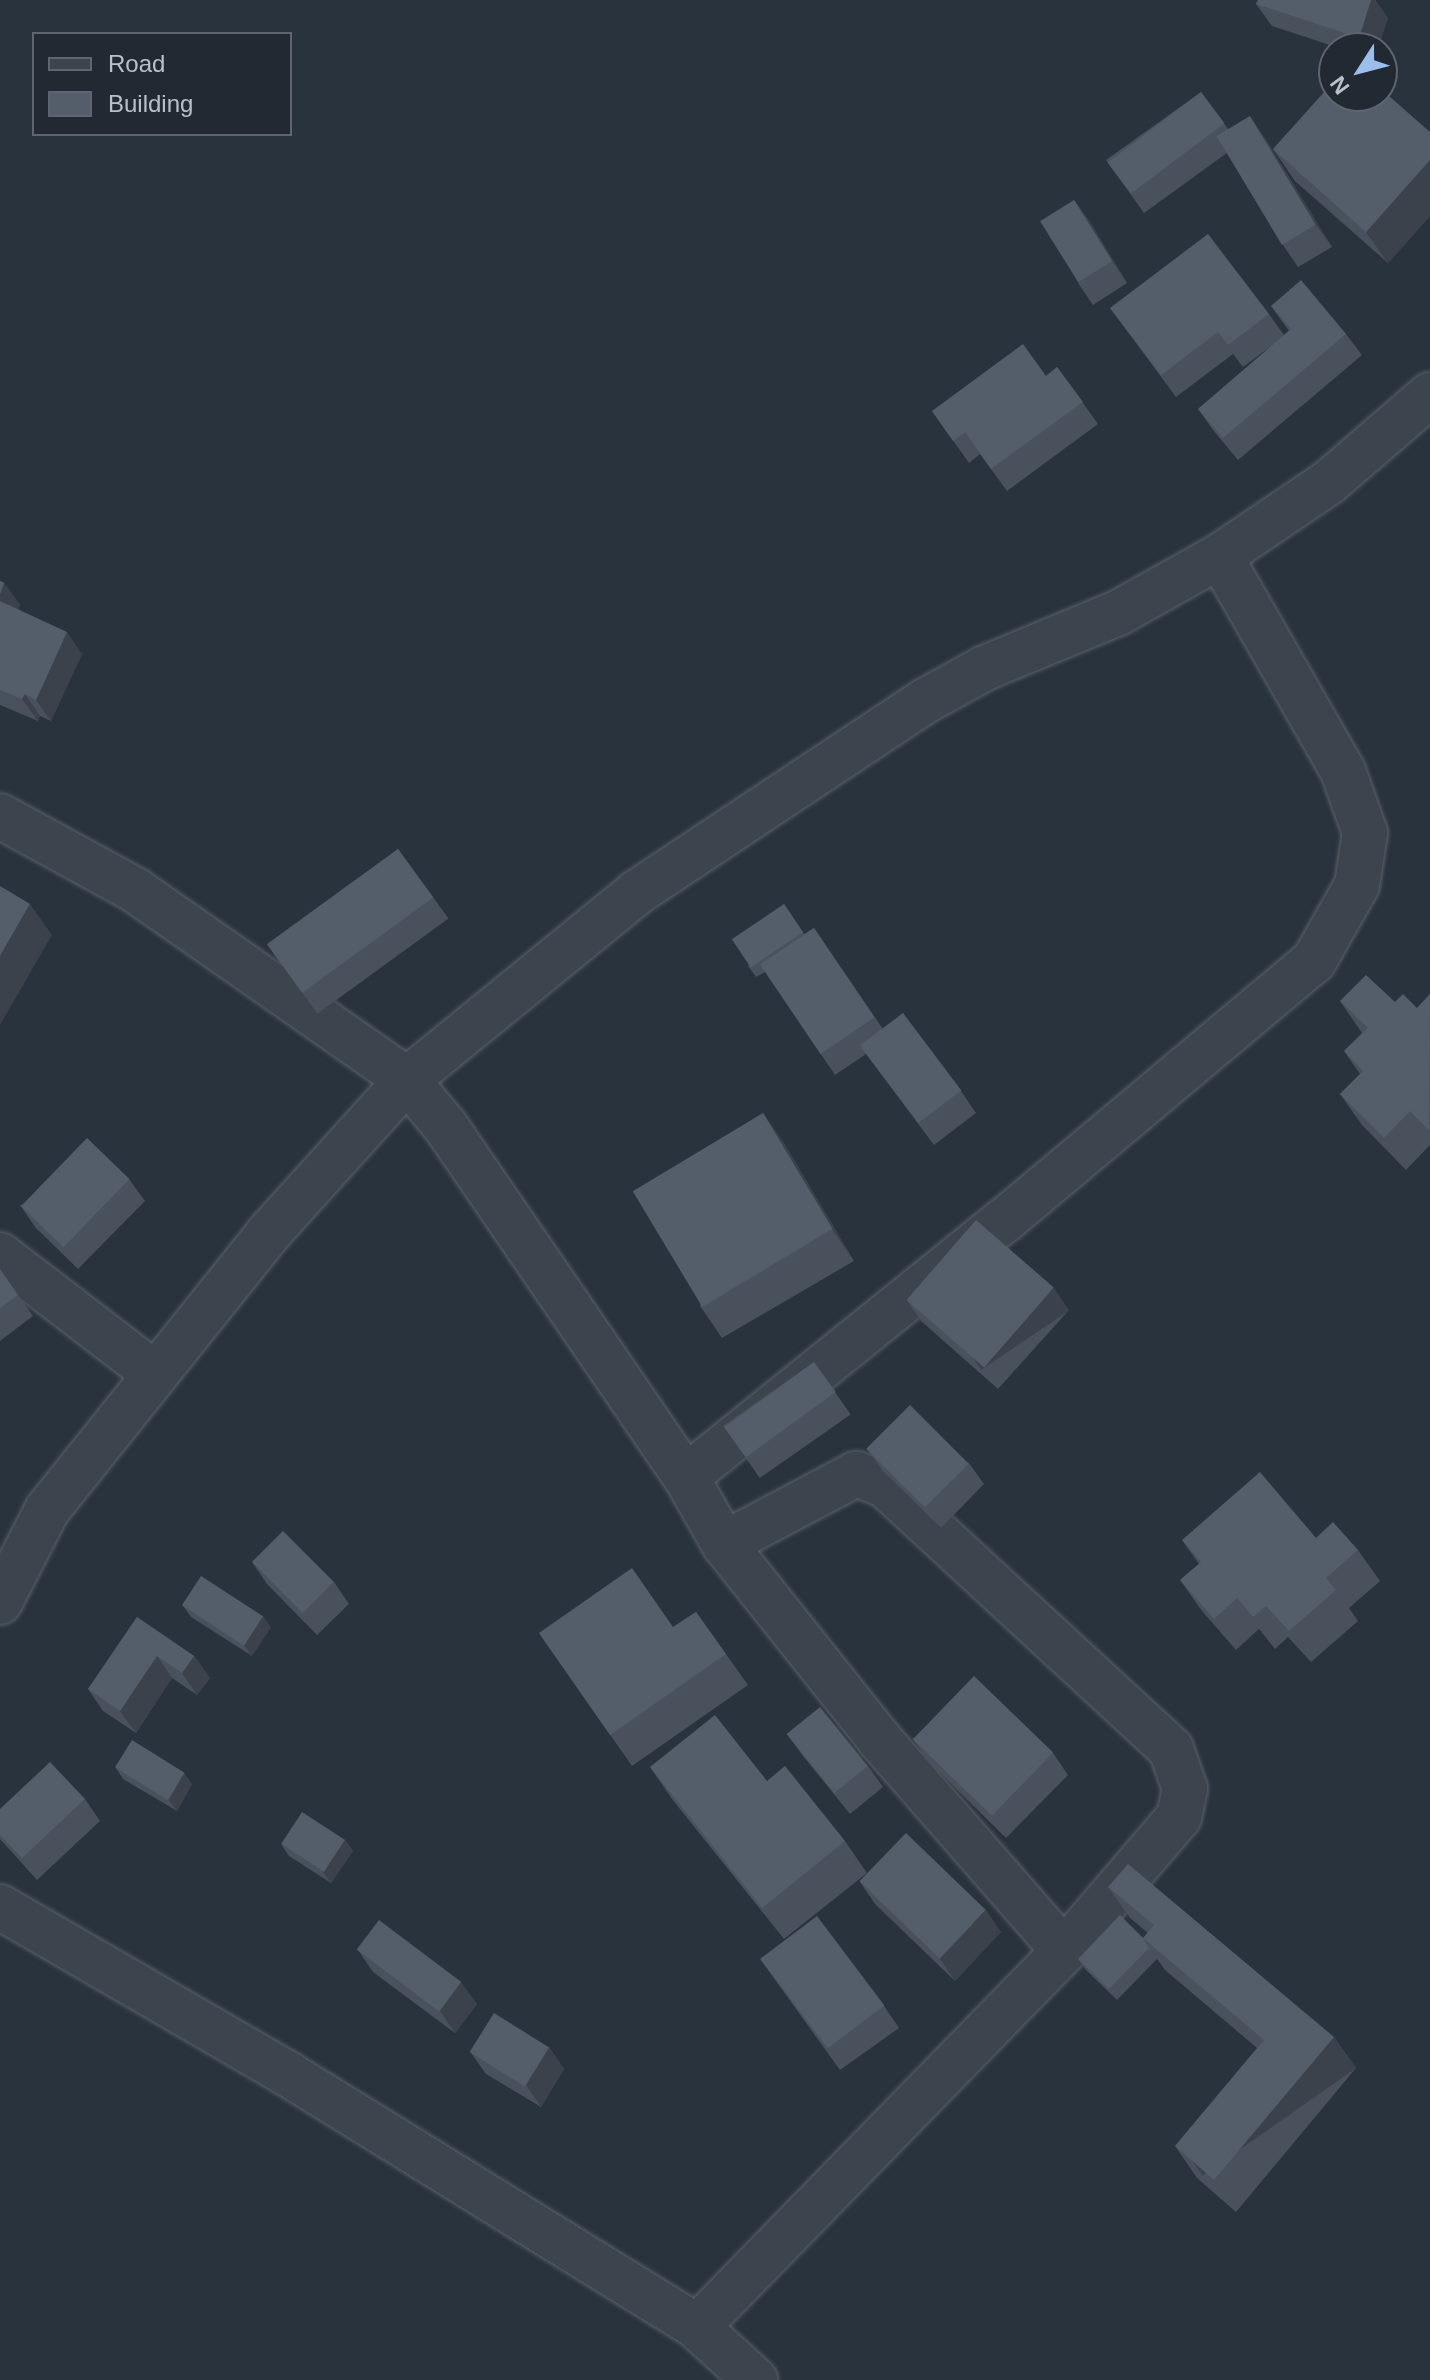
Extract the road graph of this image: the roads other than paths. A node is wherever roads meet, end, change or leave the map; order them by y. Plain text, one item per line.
1 (1430, 395) edge
2 (1220, 556) junction
3 (0, 816) edge
4 (407, 1080) junction
5 (0, 1255) edge
6 (155, 1374) junction
7 (686, 1477) junction
8 (724, 1544) junction
9 (0, 1602) edge
10 (0, 1907) edge
11 (1064, 1951) junction
12 (697, 2327) junction
13 (755, 2380) edge

1 - 2 street
2 - 4 street
2 - 7 street
3 - 4 street
4 - 6 street
4 - 7 street
5 - 6 street
6 - 9 street
7 - 8 street
8 - 11 street
8 - 11 street
10 - 12 street
11 - 12 street
12 - 13 street

